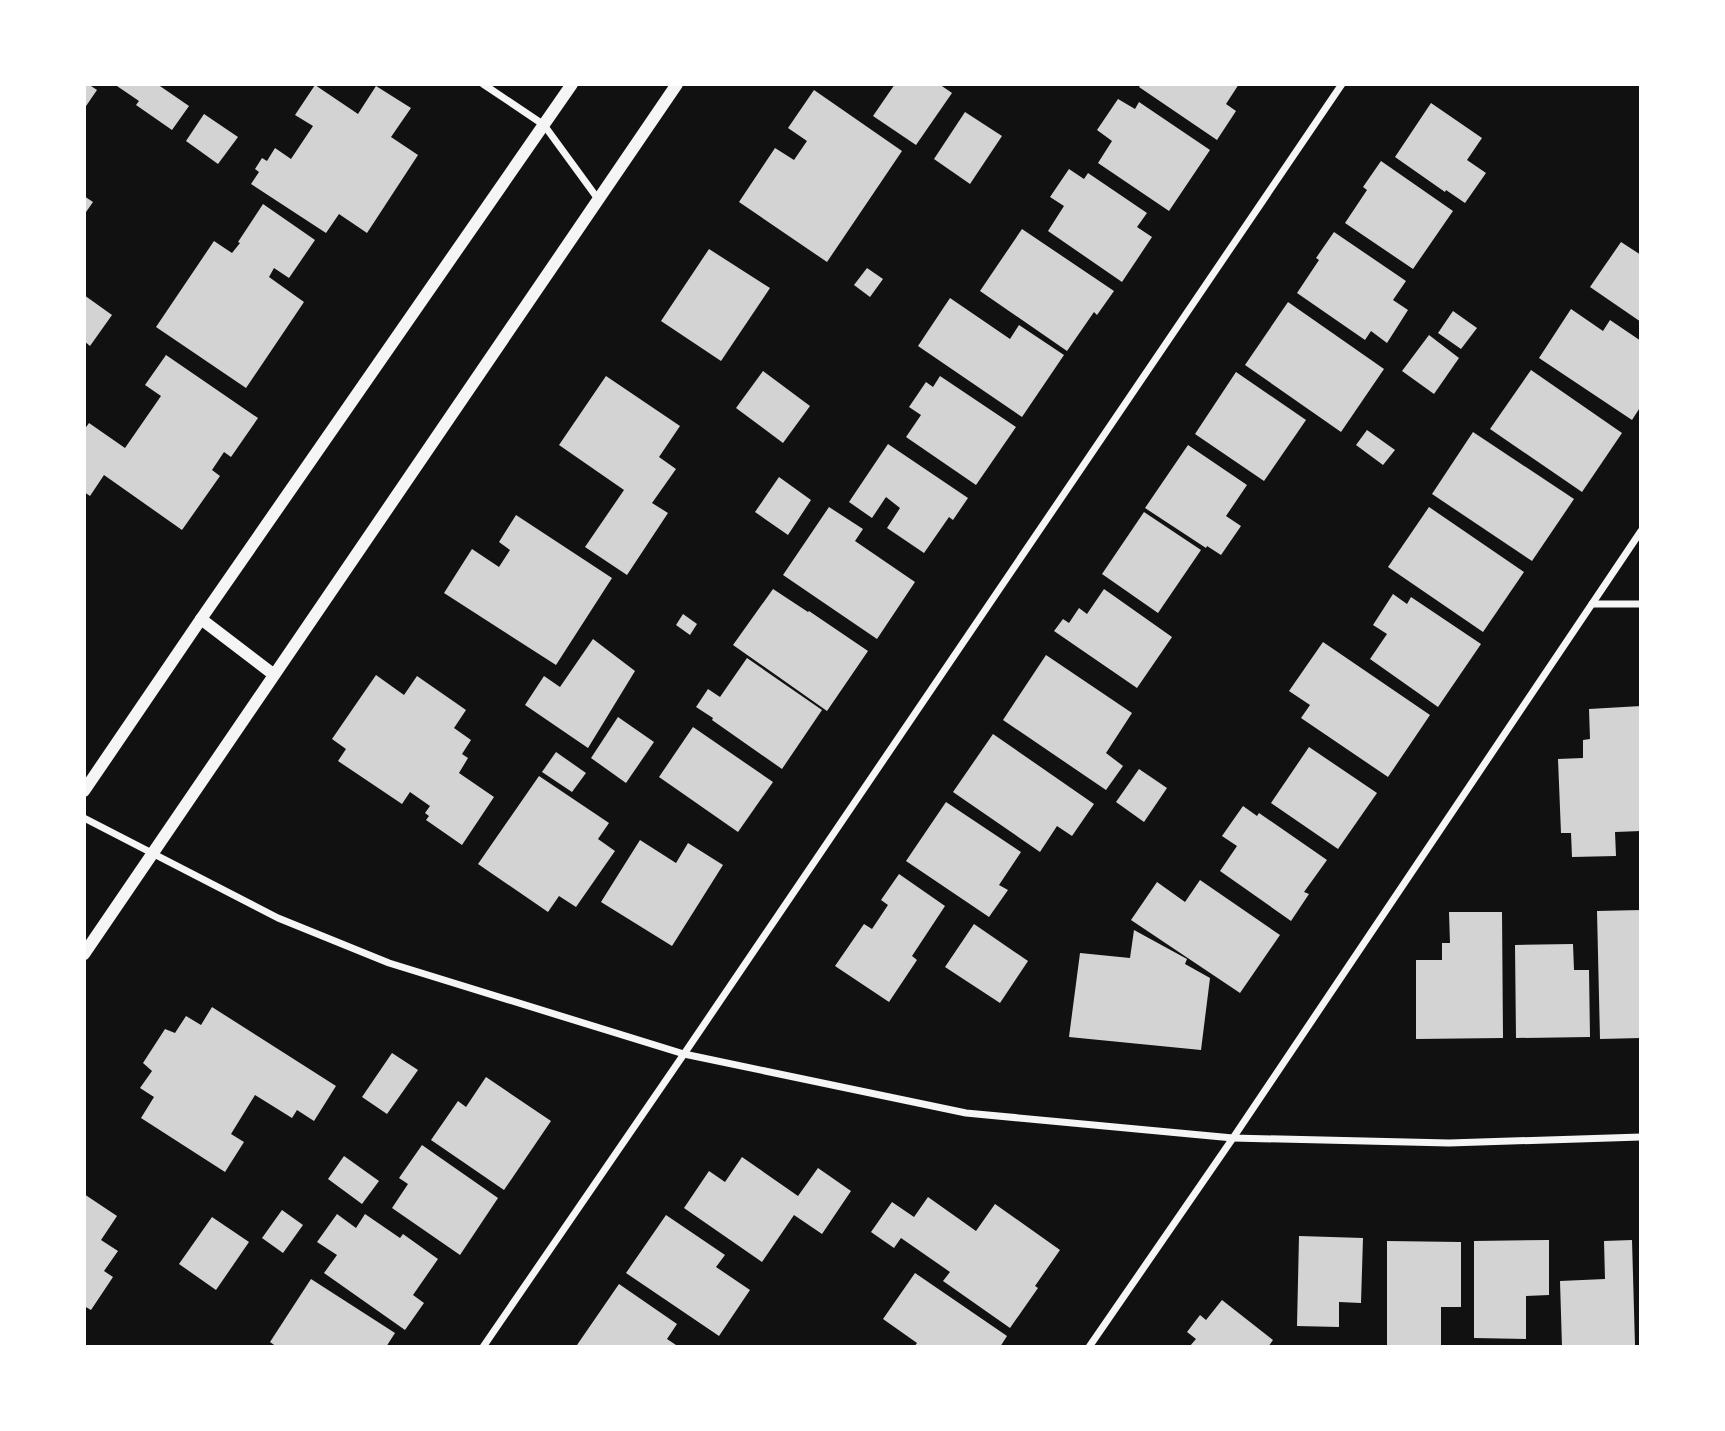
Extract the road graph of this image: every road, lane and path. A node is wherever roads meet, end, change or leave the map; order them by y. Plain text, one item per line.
1 (483, 84) edge
2 (572, 84) edge
3 (677, 84) edge
4 (1342, 84) edge
5 (544, 125) junction
6 (598, 199) junction
7 (1641, 531) edge
8 (1592, 604) junction
9 (1641, 604) edge
10 (201, 619) junction
11 (273, 674) junction
12 (84, 790) edge
13 (84, 818) edge
14 (152, 852) junction
15 (84, 954) edge
16 (684, 1054) junction
17 (1641, 1137) edge
18 (1233, 1138) junction
19 (483, 1347) edge
20 (1089, 1347) edge

1 - 5 street
2 - 5 street
3 - 6 street
4 - 16 street
5 - 6 street
5 - 10 street
6 - 11 street
7 - 8 street
8 - 9 street
8 - 18 street
10 - 11 street
10 - 12 street
11 - 14 street
13 - 14 street
14 - 15 street
14 - 16 street
16 - 18 street
16 - 19 street
17 - 18 street
18 - 20 street

